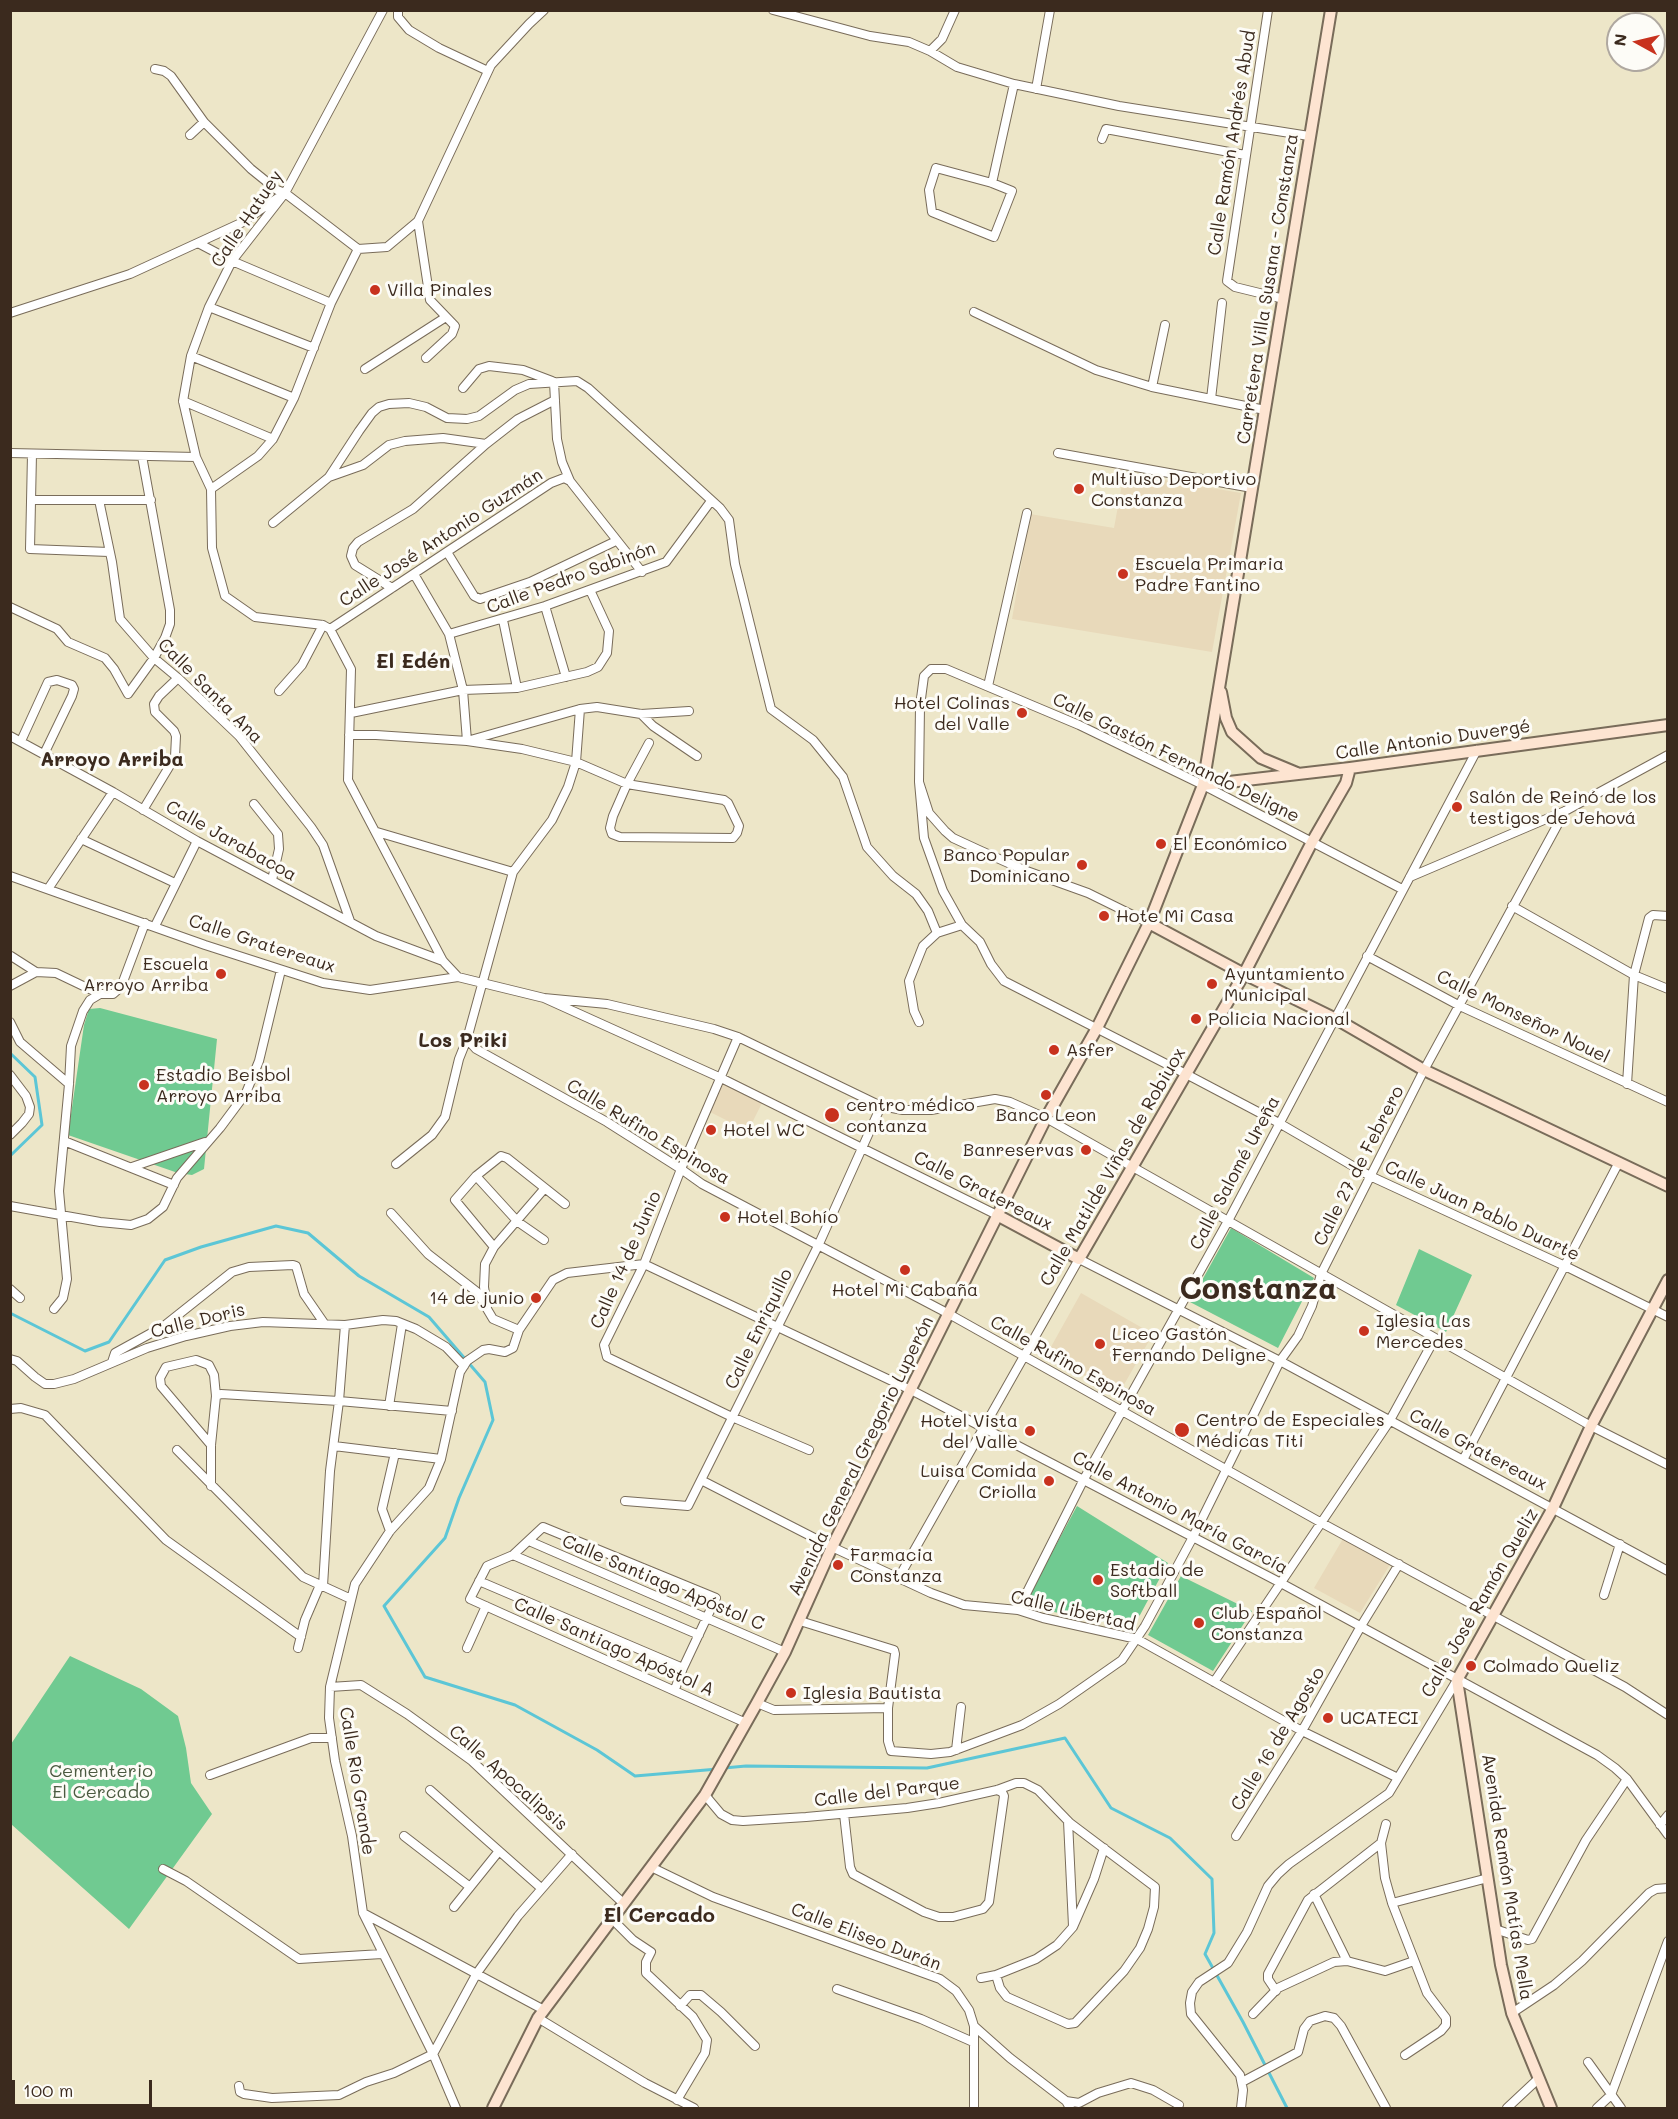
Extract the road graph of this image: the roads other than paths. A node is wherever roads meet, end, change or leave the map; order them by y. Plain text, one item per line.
1 (382, 10) edge
2 (398, 10) edge
3 (544, 10) edge
4 (773, 10) edge
5 (955, 10) edge
6 (1050, 10) edge
7 (1268, 10) edge
8 (1331, 10) edge
9 (930, 51) junction
10 (155, 69) dead end
11 (488, 71) junction
12 (1014, 84) junction
13 (1036, 89) junction
14 (204, 122) junction
15 (1249, 126) junction
16 (190, 135) dead end
17 (1309, 136) junction
18 (1102, 139) dead end
19 (1245, 155) junction
20 (992, 183) junction
21 (285, 193) junction
22 (418, 221) junction
23 (198, 243) junction
24 (358, 249) junction
25 (232, 261) junction
26 (1284, 299) junction
27 (331, 303) junction
28 (1222, 303) dead end
29 (209, 308) junction
30 (974, 312) dead end
31 (10, 313) edge
32 (446, 318) junction
33 (1165, 325) dead end
34 (314, 348) junction
35 (191, 356) junction
36 (426, 358) dead end
37 (366, 369) dead end
38 (554, 382) junction
39 (1152, 387) junction
40 (463, 388) dead end
41 (294, 398) junction
42 (1211, 399) junction
43 (555, 400) junction
44 (183, 401) junction
45 (1265, 410) junction
46 (273, 439) junction
47 (486, 444) junction
48 (10, 453) edge
49 (1058, 453) dead end
50 (32, 454) junction
51 (142, 456) junction
52 (196, 457) junction
53 (329, 477) junction
54 (570, 481) junction
55 (1252, 488) junction
56 (212, 489) junction
57 (32, 500) junction
58 (99, 500) junction
59 (151, 500) junction
60 (711, 501) junction
61 (1027, 513) dead end
62 (273, 523) dead end
63 (616, 541) junction
64 (109, 552) junction
65 (447, 552) junction
66 (642, 572) junction
67 (414, 574) junction
68 (392, 588) junction
69 (590, 590) junction
70 (544, 606) junction
71 (10, 607) edge
72 (502, 620) junction
73 (327, 627) junction
74 (449, 634) junction
75 (154, 658) junction
76 (566, 677) junction
77 (178, 678) junction
78 (1219, 683) junction
79 (988, 686) junction
80 (517, 688) junction
81 (279, 690) dead end
82 (463, 690) junction
83 (580, 709) junction
84 (689, 711) dead end
85 (351, 713) junction
86 (641, 714) junction
87 (1668, 725) edge
88 (349, 735) junction
89 (10, 736) edge
90 (21, 741) junction
91 (467, 741) junction
92 (649, 743) dead end
93 (1477, 750) junction
94 (44, 754) junction
95 (1668, 755) edge
96 (697, 756) dead end
97 (576, 762) junction
98 (1350, 768) junction
99 (1299, 774) junction
100 (919, 782) junction
101 (627, 784) junction
102 (1203, 785) junction
103 (113, 792) junction
104 (254, 804) dead end
105 (143, 810) junction
106 (1565, 811) junction
107 (377, 832) junction
108 (81, 839) junction
109 (197, 841) junction
110 (1312, 842) junction
111 (513, 872) junction
112 (10, 876) edge
113 (1410, 877) junction
114 (272, 880) junction
115 (175, 884) junction
116 (48, 889) junction
117 (1402, 889) junction
118 (1512, 906) junction
119 (1668, 916) edge
120 (350, 921) junction
121 (145, 922) junction
122 (1149, 923) junction
123 (962, 925) junction
124 (155, 926) junction
125 (937, 933) junction
126 (11, 956) edge
127 (1367, 956) junction
128 (443, 961) junction
129 (281, 970) junction
130 (36, 972) junction
131 (1244, 974) junction
132 (1634, 975) junction
133 (458, 977) junction
134 (482, 982) junction
135 (10, 986) edge
136 (1668, 988) edge
137 (100, 994) junction
138 (544, 998) junction
139 (1460, 1006) junction
140 (1336, 1019) junction
141 (10, 1022) edge
142 (919, 1022) dead end
143 (1097, 1028) junction
144 (738, 1038) junction
145 (467, 1039) junction
146 (20, 1042) junction
147 (10, 1046) edge
148 (1425, 1070) junction
149 (1186, 1074) junction
150 (10, 1075) edge
151 (721, 1078) junction
152 (69, 1084) junction
153 (1627, 1084) junction
154 (1668, 1102) edge
155 (881, 1106) junction
156 (1046, 1118) junction
157 (1279, 1124) junction
158 (11, 1135) edge
159 (209, 1140) junction
160 (64, 1141) junction
161 (862, 1147) junction
162 (1619, 1162) junction
163 (396, 1164) dead end
164 (132, 1167) junction
165 (1132, 1167) junction
166 (681, 1168) junction
167 (476, 1176) junction
168 (1370, 1176) junction
169 (174, 1185) junction
170 (1668, 1186) edge
171 (545, 1188) junction
172 (564, 1204) dead end
173 (10, 1206) edge
174 (391, 1213) dead end
175 (998, 1215) junction
176 (62, 1216) junction
177 (1227, 1221) junction
178 (518, 1222) junction
179 (544, 1240) dead end
180 (818, 1246) junction
181 (494, 1247) junction
182 (1079, 1259) junction
183 (644, 1264) junction
184 (1565, 1266) junction
185 (1321, 1274) junction
186 (1668, 1280) edge
187 (10, 1289) edge
188 (20, 1298) dead end
189 (54, 1309) dead end
190 (1652, 1309) junction
191 (1178, 1310) junction
192 (487, 1311) junction
193 (949, 1314) junction
194 (1668, 1317) edge
195 (324, 1323) junction
196 (345, 1324) junction
197 (402, 1324) junction
198 (776, 1327) junction
199 (519, 1330) junction
200 (1436, 1338) junction
201 (1024, 1355) junction
202 (10, 1359) edge
203 (1280, 1361) junction
204 (112, 1362) junction
205 (464, 1366) junction
206 (1508, 1378) junction
207 (911, 1390) junction
208 (216, 1396) junction
209 (339, 1401) junction
210 (389, 1406) junction
211 (10, 1409) edge
212 (1122, 1410) junction
213 (453, 1411) junction
214 (732, 1417) junction
215 (1389, 1422) junction
216 (1591, 1426) junction
217 (984, 1428) junction
218 (211, 1445) junction
219 (334, 1446) junction
220 (177, 1450) dead end
221 (808, 1450) dead end
222 (395, 1453) junction
223 (441, 1459) junction
224 (1463, 1460) junction
225 (1667, 1463) edge
226 (1226, 1469) junction
227 (1084, 1479) junction
228 (701, 1480) junction
229 (211, 1486) junction
230 (625, 1501) dead end
231 (1553, 1508) junction
232 (1320, 1522) junction
233 (390, 1531) junction
234 (1193, 1537) junction
235 (529, 1541) junction
236 (1620, 1544) junction
237 (832, 1546) junction
238 (513, 1555) junction
239 (1399, 1564) junction
240 (1668, 1571) edge
241 (898, 1579) junction
242 (479, 1581) junction
243 (1280, 1582) junction
244 (322, 1586) junction
245 (1604, 1595) dead end
246 (351, 1599) junction
247 (486, 1606) junction
248 (1018, 1610) junction
249 (1493, 1615) junction
250 (707, 1618) junction
251 (800, 1621) junction
252 (1361, 1626) junction
253 (699, 1635) junction
254 (301, 1637) junction
255 (1137, 1639) junction
256 (298, 1648) dead end
257 (466, 1648) dead end
258 (785, 1652) junction
259 (683, 1668) junction
260 (1457, 1680) junction
261 (1214, 1682) junction
262 (330, 1687) junction
263 (675, 1689) junction
264 (757, 1703) junction
265 (962, 1707) dead end
266 (888, 1708) junction
267 (1668, 1715) edge
268 (746, 1723) junction
269 (1302, 1731) junction
270 (332, 1738) junction
271 (956, 1750) junction
272 (210, 1775) dead end
273 (1398, 1778) junction
274 (1627, 1779) junction
275 (430, 1790) dead end
276 (997, 1790) junction
277 (705, 1795) junction
278 (844, 1814) junction
279 (1668, 1815) edge
280 (1068, 1821) junction
281 (1386, 1824) dead end
282 (1660, 1825) junction
283 (1668, 1835) edge
284 (404, 1836) dead end
285 (1236, 1836) dead end
286 (1381, 1843) junction
287 (1104, 1848) junction
288 (499, 1851) junction
289 (572, 1854) junction
290 (651, 1867) junction
291 (163, 1869) dead end
292 (1488, 1878) junction
293 (470, 1887) junction
294 (541, 1888) junction
295 (1668, 1888) edge
296 (1314, 1894) junction
297 (623, 1903) junction
298 (1392, 1903) junction
299 (454, 1907) dead end
300 (363, 1914) junction
301 (611, 1918) junction
302 (1073, 1927) junction
303 (1495, 1929) junction
304 (1668, 1941) edge
305 (382, 1954) junction
306 (1347, 1961) junction
307 (1414, 1961) junction
308 (477, 1973) junction
309 (996, 1975) junction
310 (981, 1978) dead end
311 (837, 1989) dead end
312 (1276, 1991) junction
313 (680, 2006) junction
314 (1512, 2013) junction
315 (541, 2014) junction
316 (1253, 2014) dead end
317 (974, 2026) junction
318 (973, 2042) junction
319 (755, 2046) dead end
320 (433, 2054) junction
321 (1406, 2055) dead end
322 (1588, 2062) dead end
323 (1538, 2079) junction
324 (1242, 2082) junction
325 (239, 2086) dead end
326 (1611, 2095) junction
327 (677, 2100) junction
328 (1068, 2105) edge
329 (1179, 2105) dead end
330 (456, 2109) edge
331 (493, 2109) edge
332 (694, 2109) edge
333 (974, 2109) edge
334 (1241, 2109) edge
335 (1386, 2109) edge
336 (1507, 2109) edge
337 (1551, 2109) edge
338 (1597, 2109) edge
339 (1621, 2109) edge

1 - 21 street, Calle Hatuey
2 - 11 street
3 - 11 street
4 - 9 street
5 - 9 street
6 - 13 street
7 - 15 street, Calle Ramón Andrés Abud
8 - 17 main road, Carretera Villa Susana - Constanza
9 - 12 street
10 - 14 street
11 - 22 street
12 - 13 street
12 - 20 street
13 - 15 street
14 - 16 street
14 - 21 street
15 - 17 street
15 - 19 street, Calle Ramón Andrés Abud
17 - 26 main road, Carretera Villa Susana - Constanza
18 - 19 street
19 - 26 street, Calle Ramón Andrés Abud
20 - 20 street
21 - 23 street
21 - 24 street
21 - 25 street, Calle Hatuey
22 - 24 street
22 - 32 street
23 - 25 street
23 - 31 street
24 - 27 street
25 - 27 street
25 - 29 street, Calle Hatuey
26 - 45 main road, Carretera Villa Susana - Constanza
27 - 34 street
28 - 42 street
29 - 34 street
29 - 35 street, Calle Hatuey
30 - 39 street
32 - 36 street
32 - 37 street
33 - 39 street
34 - 41 street
35 - 41 street
35 - 44 street, Calle Hatuey
38 - 40 street
38 - 43 street
38 - 53 street
38 - 60 street
39 - 42 street
41 - 46 street
42 - 45 street
43 - 47 street
43 - 54 street
44 - 46 street
44 - 52 street, Calle Hatuey
45 - 55 main road, Carretera Villa Susana - Constanza
46 - 56 street
47 - 53 street
47 - 68 street
48 - 50 street
49 - 55 street
50 - 51 street
50 - 57 street
51 - 52 street
51 - 59 street
52 - 56 street, Calle Hatuey
53 - 62 street
54 - 63 street
54 - 65 street, Calle José Antonio Guzmán
55 - 78 main road, Carretera Villa Susana - Constanza
56 - 73 street
57 - 58 street
57 - 64 street
58 - 59 street
58 - 64 street, Calle Santa Ana
59 - 75 street
60 - 66 street, Calle Pedro Sabinón
60 - 125 street
61 - 79 street
63 - 65 street
63 - 66 street
64 - 75 street, Calle Santa Ana
65 - 67 street, Calle José Antonio Guzmán
66 - 69 street, Calle Pedro Sabinón
67 - 68 street, Calle José Antonio Guzmán
67 - 74 street
68 - 73 street, Calle José Antonio Guzmán
69 - 70 street, Calle Pedro Sabinón
69 - 76 street
70 - 72 street, Calle Pedro Sabinón
70 - 76 street
71 - 75 street
72 - 74 street, Calle Pedro Sabinón
72 - 80 street
73 - 81 street
73 - 85 street
74 - 82 street
75 - 77 street, Calle Santa Ana
76 - 80 street
77 - 105 street
77 - 120 street, Calle Santa Ana
78 - 99 main road
78 - 102 main road, Carretera Villa Susana - Constanza
79 - 100 street, Calle Gastón Fernando Deligne
79 - 102 street, Calle Gastón Fernando Deligne
80 - 82 street
82 - 85 street
82 - 91 street
83 - 86 street
83 - 91 street
83 - 97 street
84 - 86 street
85 - 88 street
86 - 96 street
87 - 93 main road, Calle Antonio Duvergé
88 - 91 street
88 - 107 street
89 - 90 street, Calle Jarabacoa
90 - 94 street, Calle Jarabacoa
90 - 94 street
91 - 97 street
92 - 101 street
93 - 98 main road, Calle Antonio Duvergé
93 - 113 street, Calle Salomé Ureña
94 - 103 street, Calle Jarabacoa
95 - 106 street
97 - 101 street
97 - 111 street
98 - 99 main road, Calle Antonio Duvergé
98 - 110 main road, Calle Matilde Viñas de Robiuox
99 - 102 main road, Calle Antonio Duvergé
100 - 122 street
100 - 123 street, Calle Juan Pablo Duarte
101 - 101 street
102 - 110 street, Calle Gastón Fernando Deligne
102 - 122 main road, Avenida General Gregorio Luperón
103 - 105 street, Calle Jarabacoa
103 - 108 street
104 - 114 street
105 - 109 street, Calle Jarabacoa
106 - 113 street
106 - 118 street, Calle 27 de Febrero
107 - 111 street
107 - 128 street
108 - 115 street
108 - 116 street
109 - 114 street, Calle Jarabacoa
109 - 115 street
110 - 117 street, Calle Gastón Fernando Deligne
110 - 131 main road, Calle Matilde Viñas de Robiuox
111 - 134 street
112 - 116 street, Calle Gratereaux
113 - 117 street, Calle Salomé Ureña
114 - 120 street, Calle Jarabacoa
115 - 124 street
116 - 121 street, Calle Gratereaux
117 - 127 street, Calle Salomé Ureña
118 - 132 street
118 - 139 street, Calle 27 de Febrero
119 - 132 street
120 - 128 street, Calle Jarabacoa
121 - 124 street, Calle Gratereaux
121 - 137 street
122 - 131 main road
122 - 143 main road, Avenida General Gregorio Luperón
123 - 125 street
123 - 143 street, Calle Juan Pablo Duarte
124 - 129 street, Calle Gratereaux
125 - 142 street
126 - 130 street
127 - 139 street, Calle Monseñor Nouel
127 - 140 street, Calle Salomé Ureña
128 - 133 street
129 - 133 street, Calle Gratereaux
129 - 159 street
130 - 135 street
130 - 137 street
131 - 140 main road
131 - 149 main road, Calle Matilde Viñas de Robiuox
132 - 136 street
132 - 153 street
133 - 134 street, Calle Gratereaux
134 - 138 street, Calle Gratereaux
134 - 145 street
137 - 152 street
138 - 144 street
138 - 151 street, Calle Gratereaux
139 - 148 street, Calle 27 de Febrero
139 - 153 street, Calle Monseñor Nouel
140 - 148 main road
140 - 157 street, Calle Salomé Ureña
141 - 146 street
143 - 149 street, Calle Juan Pablo Duarte
143 - 156 main road, Avenida General Gregorio Luperón
144 - 151 street, Calle 14 de Junio
144 - 155 street
145 - 163 street
145 - 166 street, Calle Rufino Espinosa
146 - 147 street
146 - 152 street
148 - 162 main road
148 - 168 street, Calle 27 de Febrero
149 - 157 street, Calle Juan Pablo Duarte
149 - 165 main road, Calle Matilde Viñas de Robiuox
150 - 158 street
151 - 161 street, Calle Gratereaux
151 - 166 street, Calle 14 de Junio
152 - 160 street
153 - 154 street, Calle Monseñor Nouel
155 - 156 street
155 - 161 street, Calle Enriquillo
156 - 165 street
156 - 175 main road, Avenida General Gregorio Luperón
157 - 168 street, Calle Juan Pablo Duarte
157 - 177 street, Calle Salomé Ureña
159 - 164 street
159 - 169 street
160 - 164 street
160 - 176 street
161 - 175 street, Calle Gratereaux
161 - 180 street, Calle Enriquillo
162 - 170 main road
162 - 184 street
164 - 169 street
165 - 177 street
165 - 182 main road, Calle Matilde Viñas de Robiuox
166 - 180 street, Calle Rufino Espinosa
166 - 183 street, Calle 14 de Junio
167 - 171 street
167 - 178 street
167 - 181 street
168 - 184 street, Calle Juan Pablo Duarte
168 - 185 street, Calle 27 de Febrero
169 - 176 street
171 - 172 street
171 - 178 street
173 - 176 street
174 - 192 street
175 - 182 main road, Calle Gratereaux
175 - 193 main road, Avenida General Gregorio Luperón
176 - 189 street
177 - 185 street
177 - 191 street, Calle Salomé Ureña
178 - 179 street
178 - 181 street
180 - 193 street, Calle Rufino Espinosa
180 - 198 street, Calle Enriquillo
181 - 192 street
182 - 191 street, Calle Gratereaux
182 - 201 street, Calle Matilde Viñas de Robiuox
183 - 198 street, Calle Antonio María García
183 - 199 street
183 - 214 street, Calle 14 de Junio
184 - 190 street, Calle Juan Pablo Duarte
184 - 206 street
185 - 200 street
185 - 203 street, Calle 27 de Febrero
186 - 190 main road, Calle José Ramón Queliz
187 - 188 street
190 - 194 street, Calle Juan Pablo Duarte
190 - 216 main road, Calle José Ramón Queliz
191 - 203 street, Calle Gratereaux
191 - 212 street, Calle Salomé Ureña
192 - 199 street
193 - 201 street, Calle Rufino Espinosa
193 - 207 main road, Avenida General Gregorio Luperón
195 - 196 street, Calle Doris
195 - 204 street, Calle Doris
195 - 204 street
196 - 197 street, Calle Doris
196 - 209 street
197 - 205 street, Calle Doris
197 - 210 street
198 - 207 street, Calle Antonio María García
198 - 214 street, Calle Enriquillo
199 - 205 street
200 - 206 street
200 - 215 street
201 - 212 street, Calle Rufino Espinosa
201 - 217 street, Calle Matilde Viñas de Robiuox
202 - 204 street, Calle Doris
203 - 215 street, Calle Gratereaux
203 - 226 street, Calle 27 de Febrero
205 - 213 street, Calle Río Grande
206 - 216 street
206 - 224 street
207 - 217 street, Calle Antonio María García
207 - 237 main road, Avenida General Gregorio Luperón
208 - 209 street
208 - 218 street
208 - 218 street
209 - 210 street
209 - 219 street
210 - 213 street
211 - 254 street
212 - 226 street, Calle Rufino Espinosa
212 - 227 street, Calle Salomé Ureña
213 - 223 street, Calle Río Grande
214 - 221 street, Calle 14 de Junio
214 - 228 street, Calle Enriquillo
215 - 224 street, Calle Gratereaux
215 - 232 street
216 - 225 street
216 - 231 main road, Calle José Ramón Queliz
217 - 227 street, Calle Antonio María García
217 - 241 street, Calle Matilde Viñas de Robiuox
218 - 229 street
219 - 222 street
219 - 244 street
220 - 229 street
222 - 223 street
222 - 233 street
223 - 233 street, Calle Río Grande
224 - 231 street, Calle Gratereaux
226 - 232 street, Calle Rufino Espinosa
226 - 234 street, Calle 27 de Febrero
227 - 234 street, Calle Antonio María García
227 - 248 street, Calle Salomé Ureña
228 - 230 street, Calle Enriquillo
228 - 237 street, Calle Libertad
229 - 244 street
231 - 236 street, Calle Gratereaux
231 - 249 main road, Calle José Ramón Queliz
232 - 239 street, Calle Rufino Espinosa
232 - 243 street
233 - 246 street, Calle Río Grande
234 - 243 street, Calle Antonio María García
234 - 255 street, Calle 27 de Febrero
235 - 238 street
235 - 250 street, Calle Santiago Apóstol C
235 - 250 street
236 - 240 street, Calle Gratereaux
236 - 245 street
237 - 241 street, Calle Libertad
237 - 251 main road, Avenida General Gregorio Luperón
238 - 242 street
238 - 253 street
239 - 249 street, Calle Rufino Espinosa
239 - 252 street, Calle 16 de Agosto
241 - 248 street, Calle Libertad
242 - 247 street, Calle Santiago Apóstol A
242 - 259 street
243 - 252 street, Calle Antonio María García
243 - 261 street
244 - 246 street
244 - 254 street
246 - 262 street, Calle Río Grande
247 - 257 street
247 - 263 street, Calle Santiago Apóstol A
248 - 255 street, Calle Libertad
249 - 260 main road, Calle José Ramón Queliz
249 - 267 street, Calle Rufino Espinosa
250 - 253 street
250 - 258 street, Calle Santiago Apóstol C
251 - 258 main road, Avenida General Gregorio Luperón
251 - 266 street
252 - 260 street, Calle Antonio María García
252 - 269 street, Calle 16 de Agosto
253 - 259 street
254 - 256 street
255 - 261 street, Calle Libertad
255 - 271 street, Calle 27 de Febrero
258 - 264 main road, Avenida General Gregorio Luperón
259 - 263 street
260 - 273 street, Calle José Ramón Queliz
260 - 274 street, Calle Antonio María García
260 - 292 main road, Avenida Ramón Matías Mella
261 - 269 street, Calle Libertad
262 - 270 street, Calle Río Grande
262 - 289 street, Calle Apocalipsis
263 - 268 street, Calle Santiago Apóstol A
264 - 266 street
264 - 268 main road, Avenida General Gregorio Luperón
265 - 271 street
266 - 271 street, Calle 27 de Febrero
268 - 277 main road, Avenida General Gregorio Luperón
269 - 273 street, Calle Libertad
269 - 285 street, Calle 16 de Agosto
270 - 272 street
270 - 300 street, Calle Río Grande
273 - 324 street, Calle José Ramón Queliz
274 - 282 street, Calle Antonio María García
274 - 303 street
275 - 288 street
276 - 278 street, Calle del Parque
276 - 278 street
276 - 280 street, Calle del Parque
277 - 278 street, Calle del Parque
277 - 290 main road, Avenida General Gregorio Luperón
279 - 282 street
280 - 287 street, Calle del Parque
280 - 302 street
281 - 286 street
282 - 283 street, Calle Antonio María García
284 - 293 street
286 - 296 street
286 - 298 street
287 - 302 street
287 - 309 street, Calle del Parque
288 - 293 street
288 - 294 street
289 - 294 street
289 - 297 street, Calle Apocalipsis
290 - 297 main road, Avenida General Gregorio Luperón
290 - 317 street, Calle Eliseo Durán
291 - 305 street
292 - 298 street
292 - 303 main road, Avenida Ramón Matías Mella
293 - 299 street
294 - 308 street
295 - 314 street
296 - 306 street
296 - 312 street
297 - 301 main road, Avenida General Gregorio Luperón
298 - 307 street
300 - 305 street, Calle Río Grande
300 - 308 street
301 - 313 street
301 - 315 main road, Avenida General Gregorio Luperón
302 - 309 street
303 - 314 main road, Avenida Ramón Matías Mella
304 - 326 street
305 - 320 street, Calle Río Grande
306 - 307 street
306 - 312 street
307 - 321 street
308 - 315 street
308 - 320 street
309 - 310 street
311 - 318 street
312 - 316 street
313 - 319 street
313 - 327 street
314 - 323 main road, Avenida Ramón Matías Mella
315 - 327 street
315 - 331 main road, Avenida General Gregorio Luperón
317 - 318 street, Calle Eliseo Durán
317 - 328 street
318 - 333 street, Calle Eliseo Durán
320 - 325 street
320 - 330 street, Calle Río Grande
322 - 326 street
323 - 336 street
323 - 337 main road, Avenida Ramón Matías Mella
324 - 334 street
324 - 335 street
326 - 338 street
326 - 339 street
327 - 332 street
328 - 329 street

